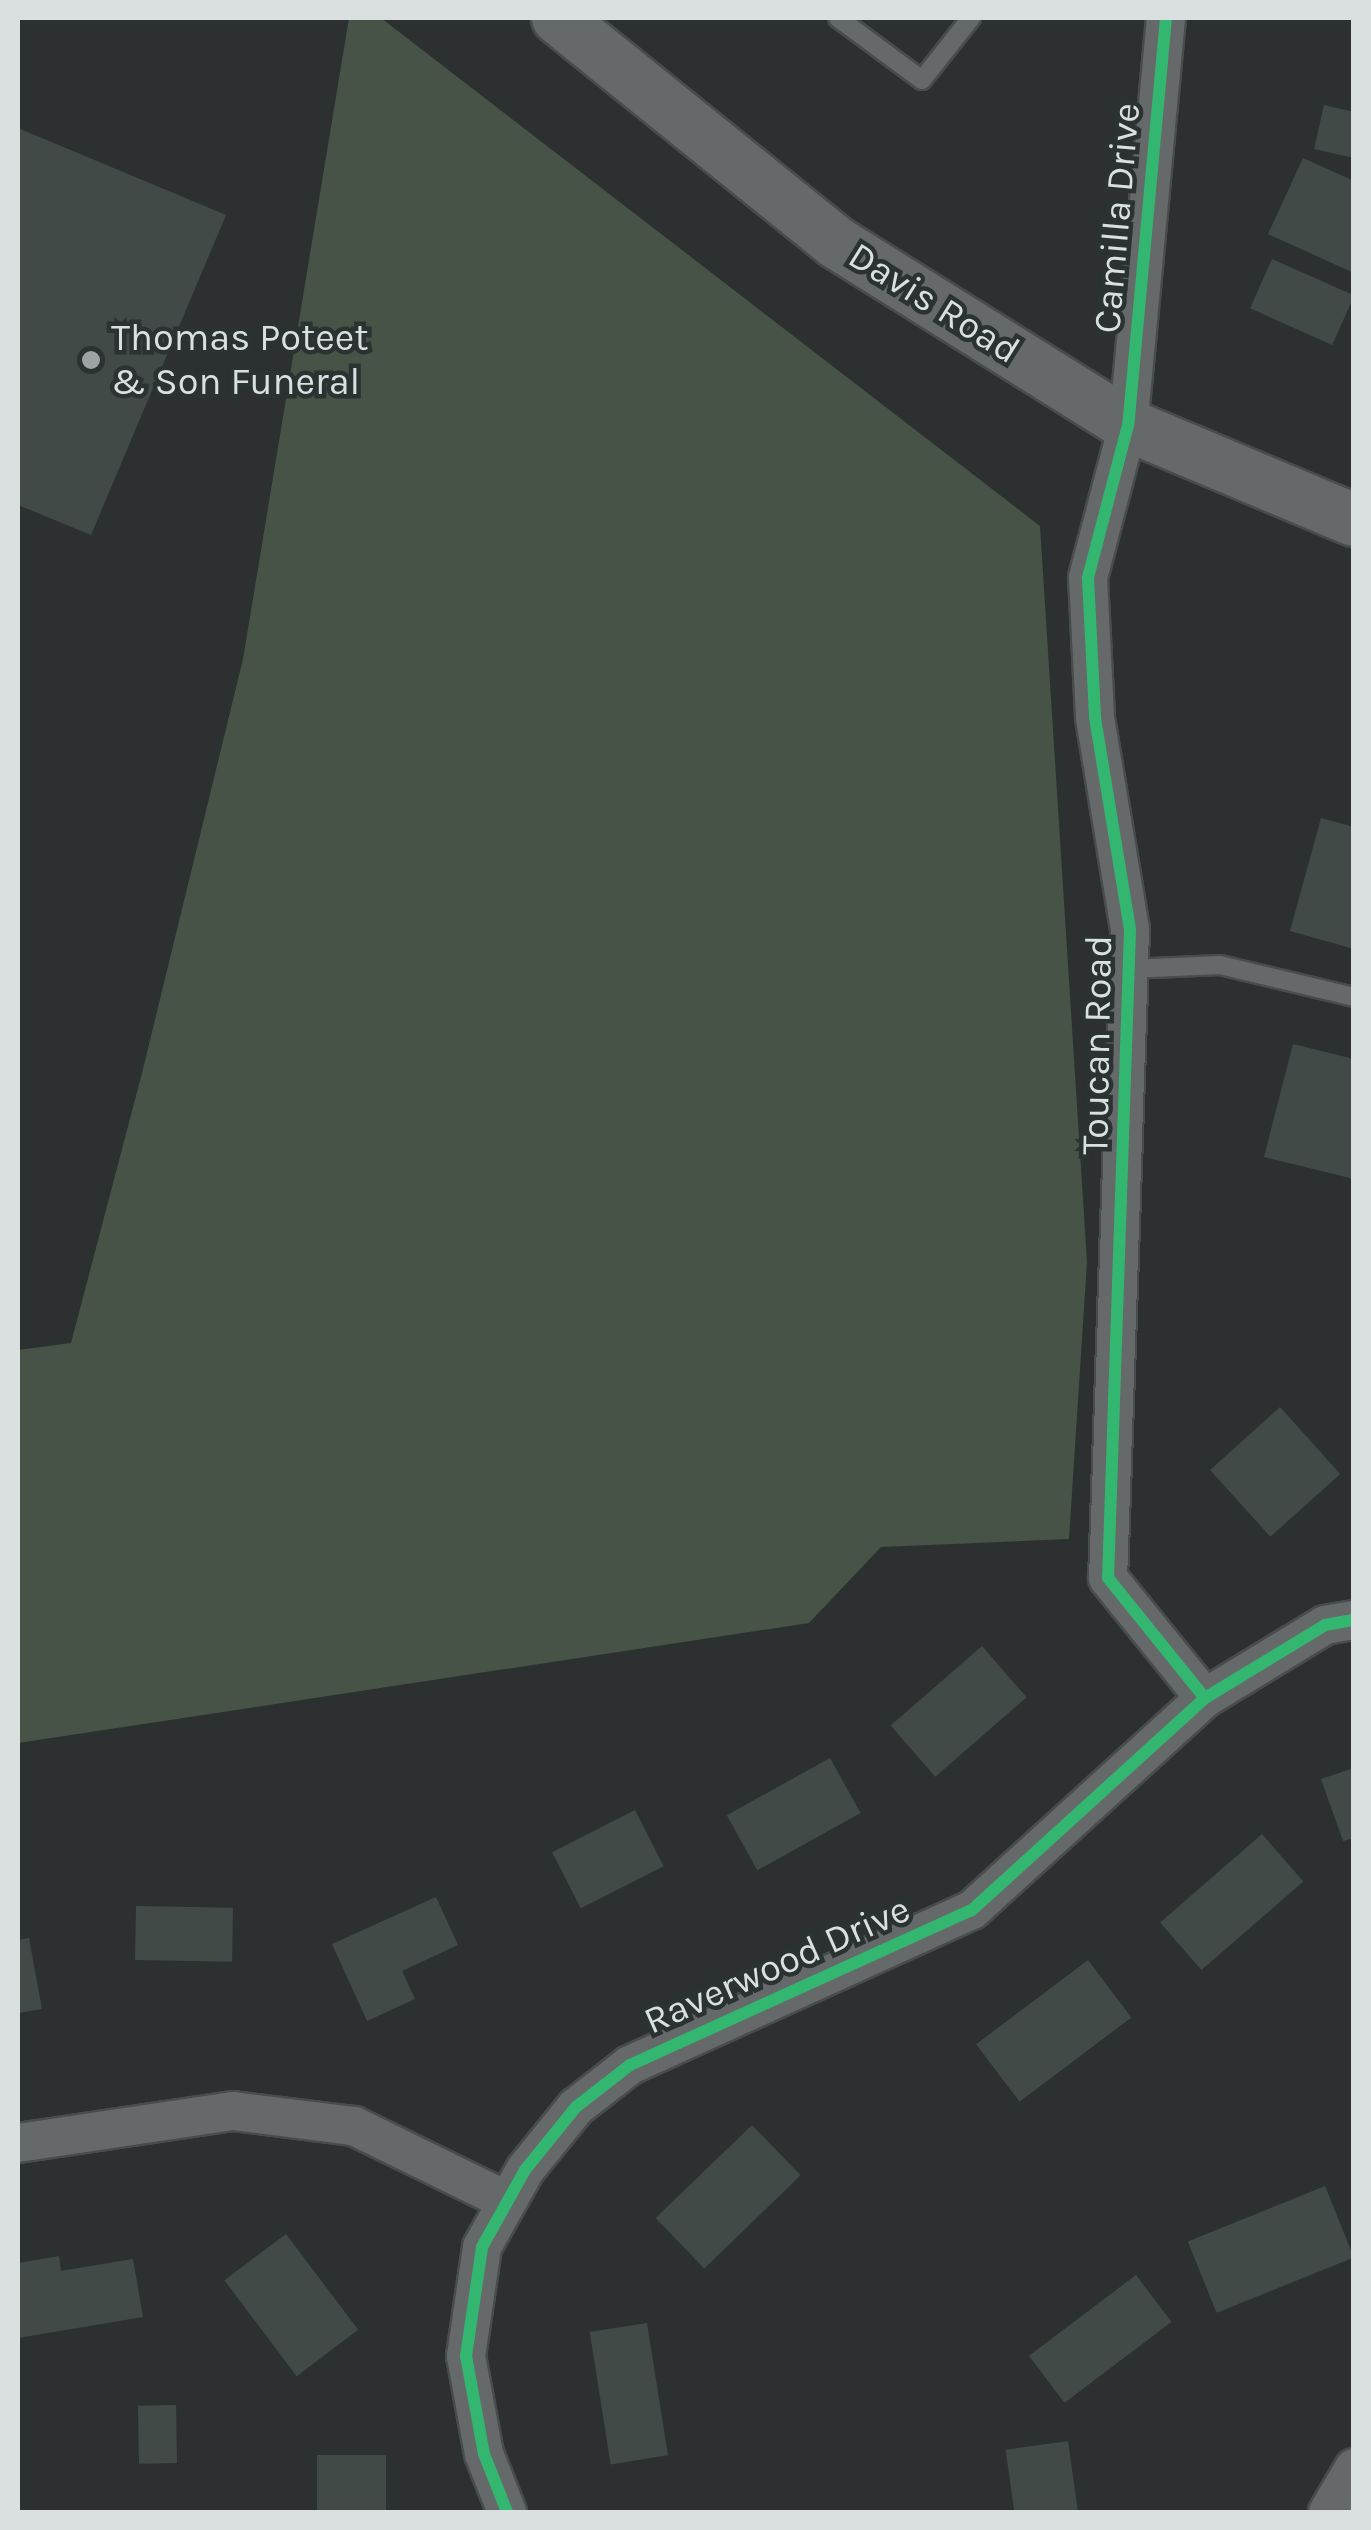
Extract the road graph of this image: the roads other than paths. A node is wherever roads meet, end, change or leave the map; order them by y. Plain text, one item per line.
1 (558, 18) edge
2 (838, 18) edge
3 (970, 18) edge
4 (1166, 18) edge
5 (1128, 425) junction
6 (1354, 520) edge
7 (1129, 968) junction
8 (1354, 997) edge
9 (1354, 1620) edge
10 (1205, 1698) junction
11 (18, 2143) edge
12 (507, 2201) junction
13 (1354, 2468) edge
14 (508, 2512) edge
15 (1328, 2512) edge

1 - 5 main road, Davis Road
2 - 3 lane
4 - 5 street, Camilla Drive
5 - 6 main road, Davis Road
5 - 7 street, Toucan Road
7 - 8 lane
7 - 10 street, Toucan Road
9 - 10 street, Raverwood Drive
10 - 12 street, Raverwood Drive
11 - 12 street
12 - 14 street, Raverwood Drive
13 - 15 street

